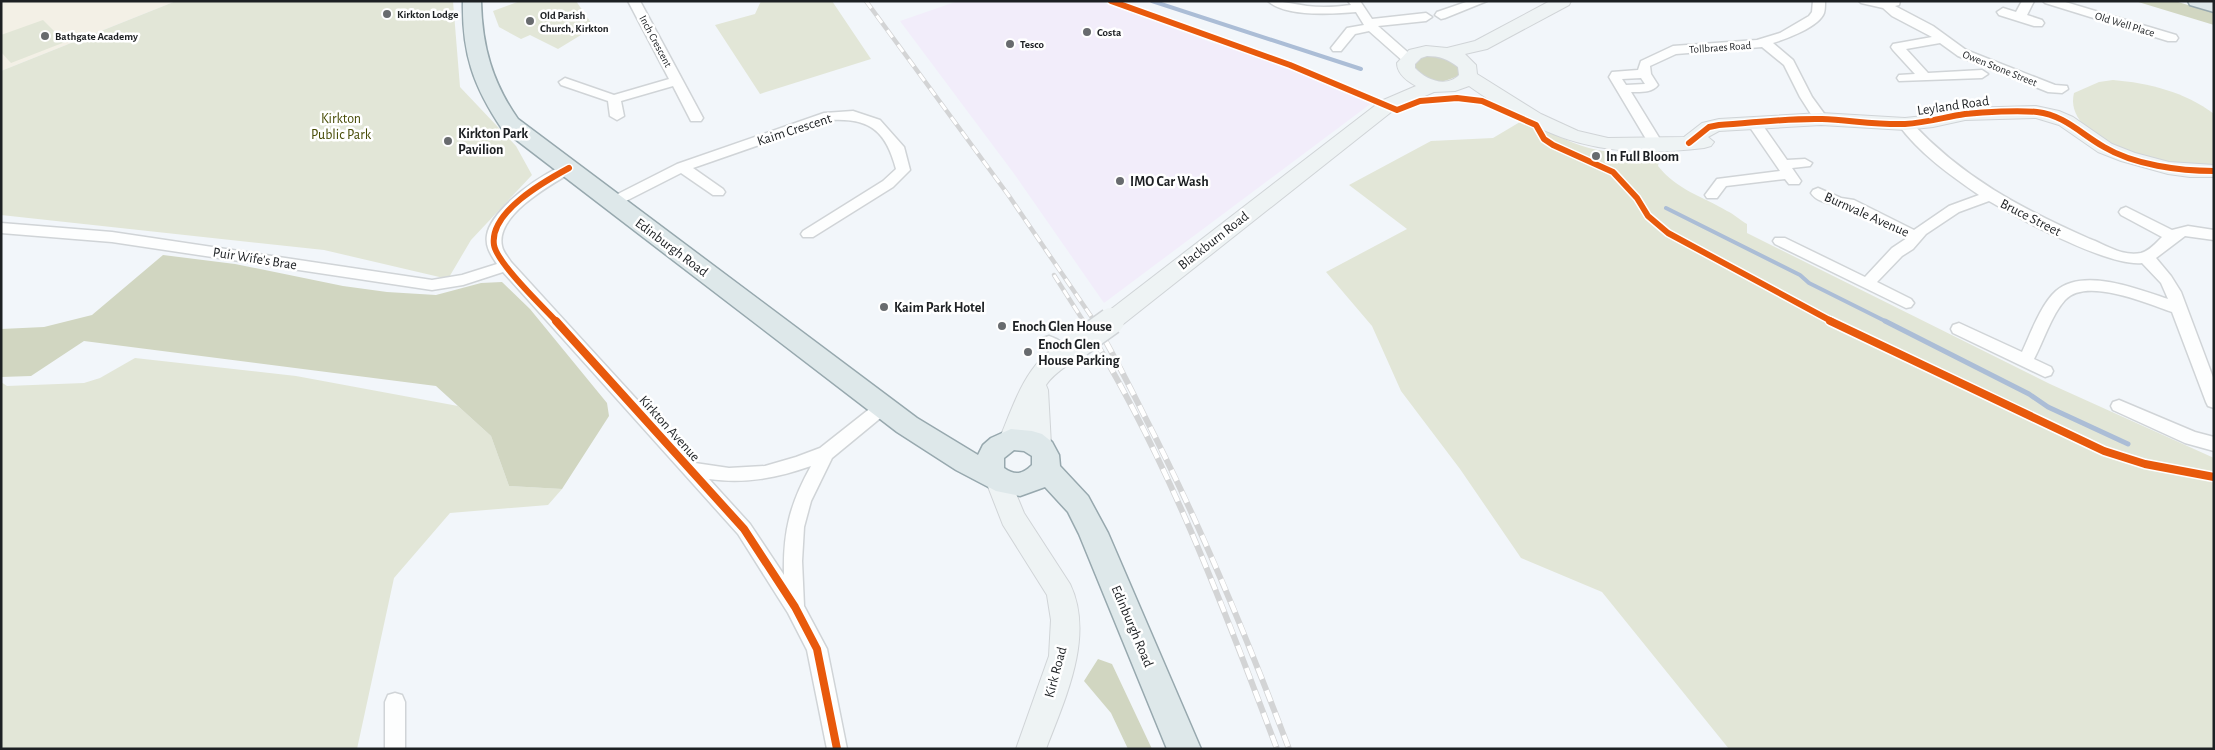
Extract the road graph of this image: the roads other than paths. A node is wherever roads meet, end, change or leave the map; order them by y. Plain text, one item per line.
1 (472, 1) edge
2 (634, 1) edge
3 (1274, 1) edge
4 (1481, 1) edge
5 (1563, 1) edge
6 (1819, 1) edge
7 (1865, 1) edge
8 (2028, 1) edge
9 (2049, 1) edge
10 (2197, 1) edge
11 (1892, 3) edge
12 (1357, 4) edge
13 (2214, 6) edge
14 (2004, 12) dead end
15 (1441, 15) dead end
16 (1426, 17) dead end
17 (2020, 17) junction
18 (2038, 22) dead end
19 (1371, 25) junction
20 (2172, 38) dead end
21 (1941, 39) junction
22 (1764, 42) junction
23 (1481, 45) junction
24 (1337, 48) dead end
25 (1447, 53) junction
26 (1412, 62) junction
27 (1982, 74) dead end
28 (1463, 75) junction
29 (1925, 77) junction
30 (1903, 78) dead end
31 (677, 81) junction
32 (565, 82) dead end
33 (1432, 86) junction
34 (2062, 89) dead end
35 (614, 98) junction
36 (1391, 104) junction
37 (617, 116) dead end
38 (696, 118) dead end
39 (1821, 119) junction
40 (1754, 123) junction
41 (1905, 124) junction
42 (1656, 144) junction
43 (1805, 163) dead end
44 (682, 167) junction
45 (569, 168) junction
46 (2214, 171) edge
47 (1788, 173) junction
48 (718, 192) dead end
49 (1818, 192) dead end
50 (1712, 195) dead end
51 (1990, 196) junction
52 (613, 202) junction
53 (2126, 212) dead end
54 (1, 228) edge
55 (808, 234) dead end
56 (2214, 235) edge
57 (1915, 236) junction
58 (2174, 237) junction
59 (1780, 241) dead end
60 (2145, 257) junction
61 (506, 266) junction
62 (1868, 283) junction
63 (1906, 304) dead end
64 (2178, 308) junction
65 (1959, 329) dead end
66 (2025, 361) junction
67 (2045, 371) dead end
68 (2214, 402) edge
69 (2119, 406) dead end
70 (882, 407) junction
71 (2214, 444) edge
72 (826, 453) junction
73 (1017, 466) junction
74 (690, 469) junction
75 (796, 607) junction
76 (395, 702) dead end
77 (396, 749) edge
78 (837, 749) edge
79 (1031, 749) edge
80 (1184, 749) edge

1 - 45 main road, Edinburgh Road
2 - 31 street, Inch Crescent
3 - 12 street
4 - 15 street
5 - 23 main road
6 - 22 street, Tollbraes Road
7 - 11 street
8 - 17 street
9 - 20 street, Old Well Place
10 - 13 main road
11 - 21 street, Owen Stone Street
12 - 19 street
14 - 17 street
16 - 19 street
17 - 18 street
19 - 24 street
19 - 26 street
21 - 29 street
21 - 34 street, Owen Stone Street
22 - 39 street
22 - 42 street, Tollbraes Road
23 - 25 main road
23 - 28 main road
25 - 26 main road
25 - 28 main road
26 - 33 main road
26 - 36 main road, Blackburn Road
27 - 29 street, Owen Stone Street
28 - 33 main road
28 - 42 main road, Leyland Road
29 - 30 street, Owen Stone Street
31 - 35 street, Inch Crescent
31 - 38 street, Inch Crescent
32 - 35 street
33 - 36 main road, Blackburn Road
35 - 37 street
36 - 73 main road, Blackburn Road, bridge
39 - 40 main road, Leyland Road
39 - 41 main road, Leyland Road
40 - 42 main road, Leyland Road
40 - 47 street
41 - 46 main road, Leyland Road
41 - 51 street, Bruce Street
43 - 47 street
44 - 48 street
44 - 52 street, Kaim Crescent
44 - 55 street, Kaim Crescent
45 - 52 main road, Edinburgh Road
45 - 61 street, Kirkton Avenue
47 - 50 street
49 - 57 street, Burnvale Avenue
51 - 57 street, Burnvale Avenue
51 - 60 street, Bruce Street
52 - 70 main road, Edinburgh Road
53 - 58 street
54 - 61 street, Puir Wife's Brae
56 - 58 street
57 - 62 street, Burnvale Avenue
58 - 60 street
59 - 62 street
60 - 64 street
61 - 74 street, Kirkton Avenue
62 - 63 street
64 - 66 street
64 - 68 street
65 - 66 street
66 - 67 street
69 - 71 street
70 - 72 street
70 - 73 main road, Edinburgh Road
72 - 74 street
72 - 75 street
73 - 79 main road, Kirk Road
73 - 80 main road, Edinburgh Road
74 - 75 street, Kirkton Avenue
75 - 78 street, Kirkton Avenue
76 - 77 street

